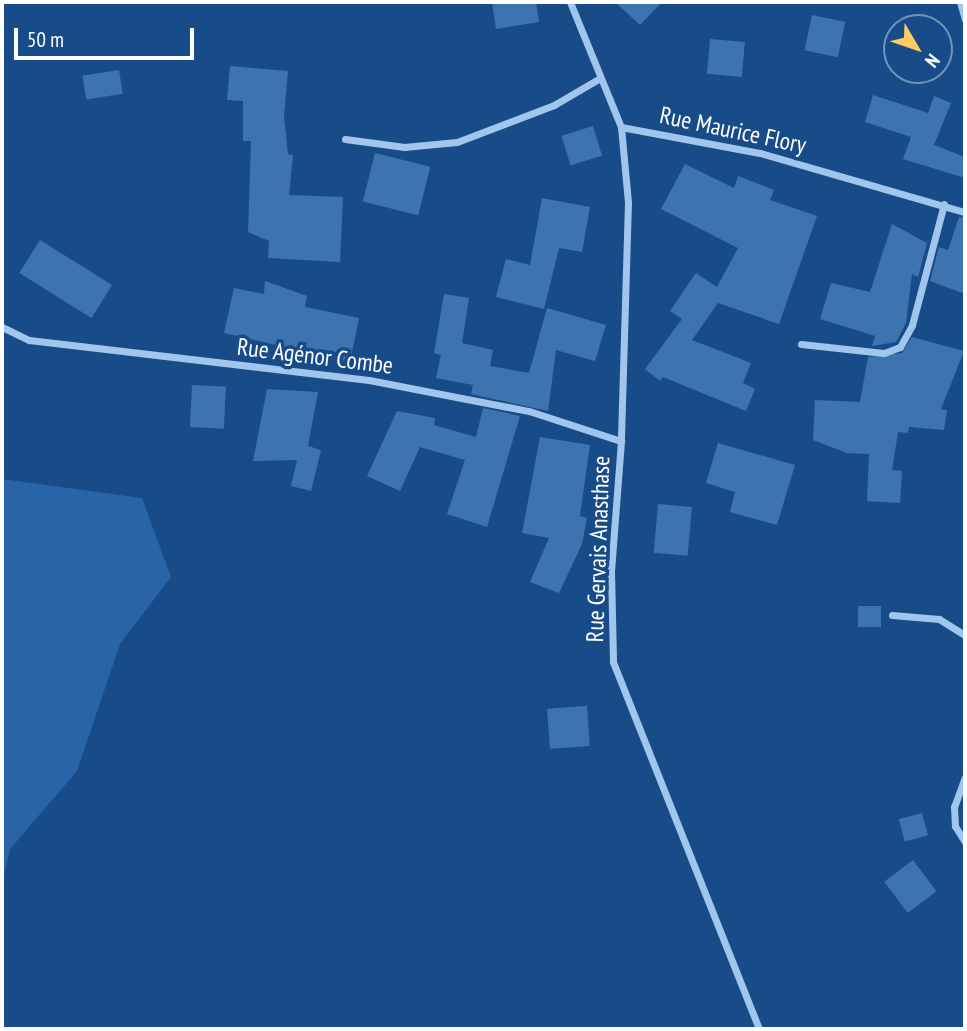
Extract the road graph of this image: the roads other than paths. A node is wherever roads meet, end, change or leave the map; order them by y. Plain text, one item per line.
1 (570, 2) edge
2 (961, 2) edge
3 (965, 20) edge
4 (600, 78) junction
5 (621, 127) junction
6 (345, 139) dead end
7 (944, 204) junction
8 (965, 212) edge
9 (2, 327) edge
10 (802, 344) dead end
11 (621, 441) junction
12 (892, 615) dead end
13 (965, 635) edge
14 (965, 777) edge
15 (965, 842) edge
16 (759, 1029) edge

1 - 4 street, Rue Maurice Flory
2 - 3 street
4 - 5 street, Rue Maurice Flory
4 - 6 street
5 - 7 street, Rue Maurice Flory
5 - 11 street, Rue Gervais Anasthase
7 - 8 street, Rue Maurice Flory
7 - 10 street
9 - 11 street, Rue Agénor Combe
11 - 16 street, Rue Gervais Anasthase
12 - 13 street
14 - 15 street

